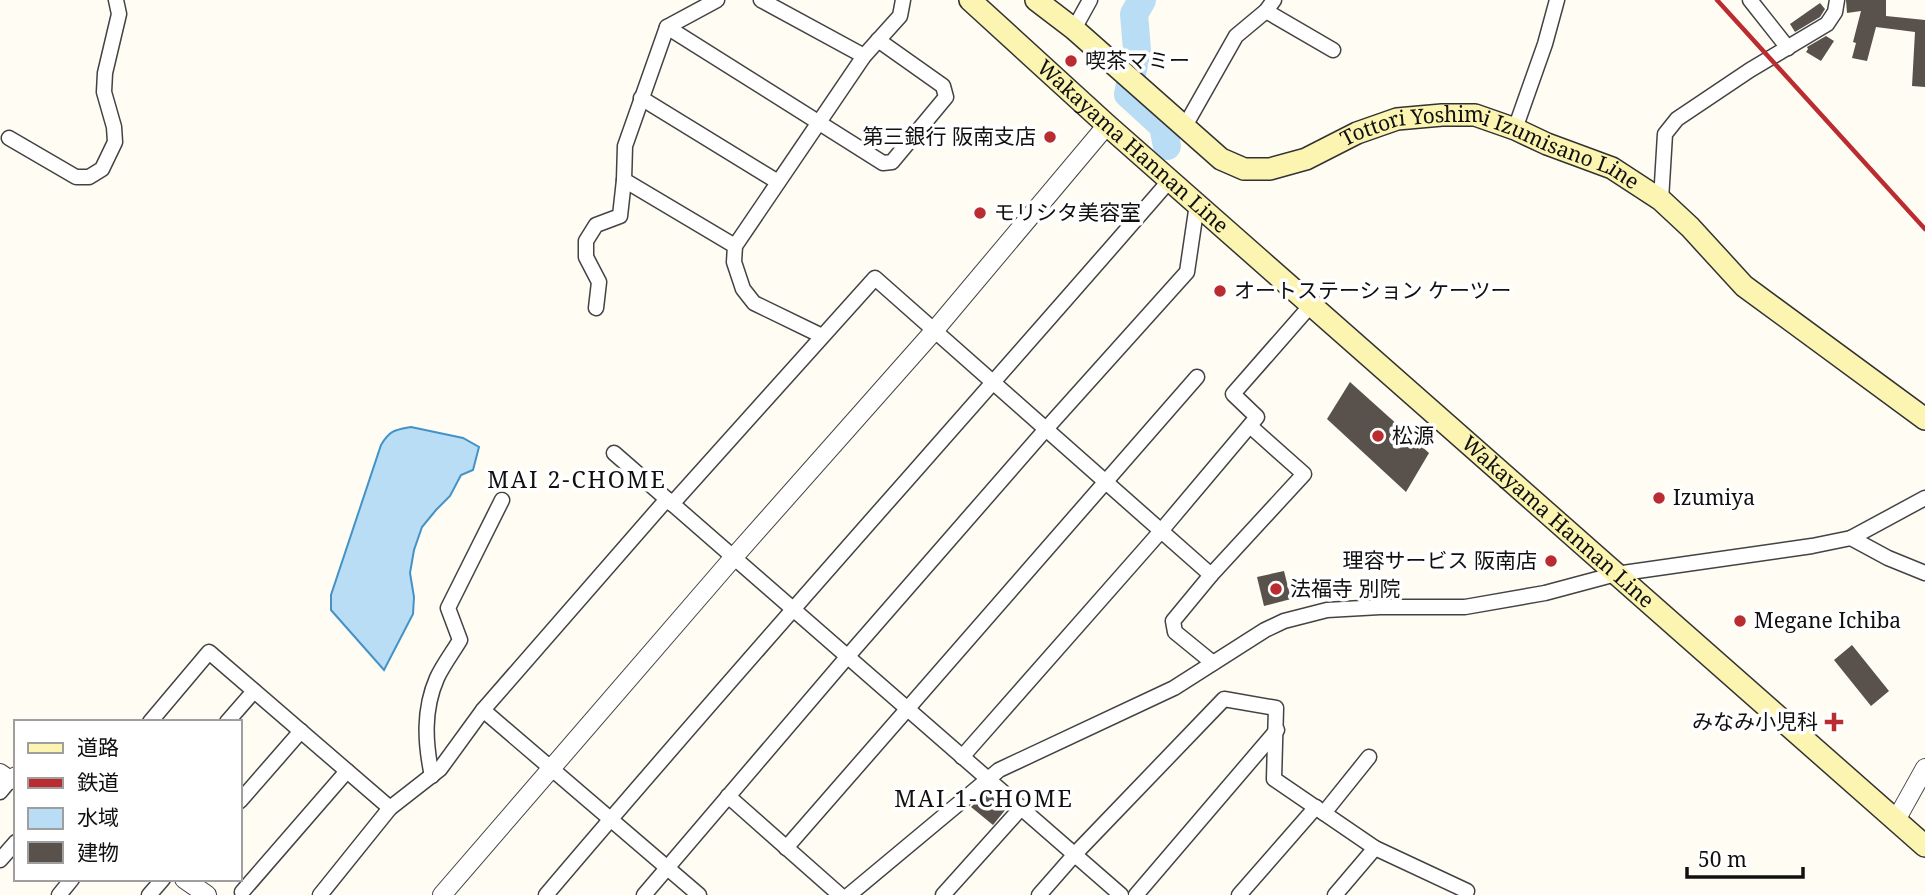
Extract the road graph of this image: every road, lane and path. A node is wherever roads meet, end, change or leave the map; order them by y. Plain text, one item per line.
1 (116, 0) edge
2 (717, 0) edge
3 (761, 0) edge
4 (903, 0) edge
5 (970, 0) edge
6 (1036, 0) edge
7 (1090, 0) edge
8 (1557, 0) edge
9 (1750, 0) edge
10 (1837, 0) edge
11 (1270, 6) edge
12 (667, 27) junction
13 (1074, 29) junction
14 (878, 40) junction
15 (1788, 48) junction
16 (1333, 50) dead end
17 (864, 56) junction
18 (641, 98) junction
19 (819, 122) junction
20 (1107, 125) junction
21 (1185, 126) junction
22 (1515, 129) junction
23 (9, 138) dead end
24 (624, 180) junction
25 (1170, 180) junction
26 (778, 182) junction
27 (1661, 200) junction
28 (1197, 204) junction
29 (735, 246) junction
30 (1311, 305) junction
31 (596, 308) dead end
32 (934, 331) junction
33 (822, 336) junction
34 (1198, 377) dead end
35 (994, 383) junction
36 (1925, 419) edge
37 (1250, 426) junction
38 (1046, 429) junction
39 (614, 453) dead end
40 (1106, 483) junction
41 (1925, 498) edge
42 (502, 500) dead end
43 (669, 502) junction
44 (1161, 531) junction
45 (1850, 538) junction
46 (733, 558) junction
47 (1925, 573) edge
48 (1211, 575) junction
49 (1616, 575) junction
50 (794, 610) junction
51 (848, 656) junction
52 (1213, 663) junction
53 (254, 691) junction
54 (908, 709) junction
55 (482, 710) junction
56 (152, 720) edge
57 (229, 720) edge
58 (1277, 730) junction
59 (301, 732) junction
60 (962, 757) junction
61 (1369, 757) dead end
62 (1925, 768) edge
63 (551, 769) junction
64 (347, 771) junction
65 (432, 776) junction
66 (987, 778) junction
67 (728, 796) junction
68 (242, 799) edge
69 (1022, 807) junction
70 (390, 808) junction
71 (1320, 810) junction
72 (610, 819) junction
73 (1896, 820) junction
74 (14, 844) edge
75 (1925, 846) edge
76 (786, 848) junction
77 (1376, 848) junction
78 (1075, 854) junction
79 (0, 860) edge
80 (667, 867) junction
81 (70, 881) edge
82 (161, 881) edge
83 (187, 881) edge
84 (1467, 891) dead end
85 (242, 892) dead end
86 (59, 895) edge
87 (149, 895) edge
88 (207, 895) edge
89 (320, 895) edge
90 (442, 895) edge
91 (546, 895) edge
92 (644, 895) edge
93 (699, 895) edge
94 (840, 895) edge
95 (849, 895) edge
96 (943, 895) edge
97 (1039, 895) edge
98 (1121, 895) edge
99 (1136, 895) edge
100 (1238, 895) edge
101 (1335, 895) edge

1 - 23 street
2 - 12 street
3 - 17 street
4 - 14 street
5 - 20 main road, Wakayama Hannan Line
6 - 13 main road, Tottori Yoshimi Izumisano Line
7 - 13 street
8 - 22 street
9 - 15 street
10 - 15 street
11 - 16 street
11 - 21 street
12 - 18 street
12 - 19 street
13 - 21 main road, Tottori Yoshimi Izumisano Line
14 - 17 street
14 - 19 street
15 - 27 street
17 - 19 street
18 - 24 street
18 - 26 street
19 - 26 street
20 - 25 main road, Wakayama Hannan Line
20 - 32 street
21 - 22 main road, Tottori Yoshimi Izumisano Line
22 - 27 main road, Tottori Yoshimi Izumisano Line
24 - 29 street
24 - 31 street
25 - 28 main road, Wakayama Hannan Line
25 - 35 street
26 - 29 street
27 - 36 main road, Tottori Yoshimi Izumisano Line
28 - 30 main road, Wakayama Hannan Line
28 - 38 street
29 - 33 street
30 - 37 street
30 - 49 main road, Wakayama Hannan Line
32 - 33 street
32 - 35 street
32 - 46 street
33 - 43 street
34 - 40 street
35 - 38 street
35 - 50 street
37 - 44 street
37 - 48 street
38 - 40 street
38 - 51 street
39 - 43 street
40 - 44 street
40 - 54 street
41 - 45 street
42 - 65 street
43 - 46 street
43 - 55 street
44 - 48 street
44 - 60 street
45 - 47 street
45 - 49 street
46 - 50 street
46 - 63 street
48 - 52 street
49 - 52 street
49 - 73 main road, Wakayama Hannan Line
50 - 51 street
50 - 72 street
51 - 54 street
51 - 67 street
52 - 66 street
53 - 56 street
53 - 57 street
53 - 59 street
54 - 60 street
54 - 76 street
55 - 63 street
55 - 65 street
58 - 71 street
58 - 78 street
58 - 99 street
59 - 64 street
59 - 68 street
60 - 66 street
61 - 71 street
62 - 73 street
63 - 72 street
63 - 90 street
64 - 70 street
64 - 85 street
65 - 70 street
66 - 69 street
66 - 95 street
67 - 76 street
67 - 80 street
69 - 78 street
69 - 96 street
70 - 89 street
71 - 77 street
71 - 100 street
72 - 80 street
72 - 91 street
73 - 75 main road, Wakayama Hannan Line
74 - 79 street
76 - 94 street
77 - 84 street
77 - 101 street
78 - 97 street
78 - 98 street
80 - 92 street
80 - 93 street
81 - 86 street
82 - 87 street
83 - 88 street

